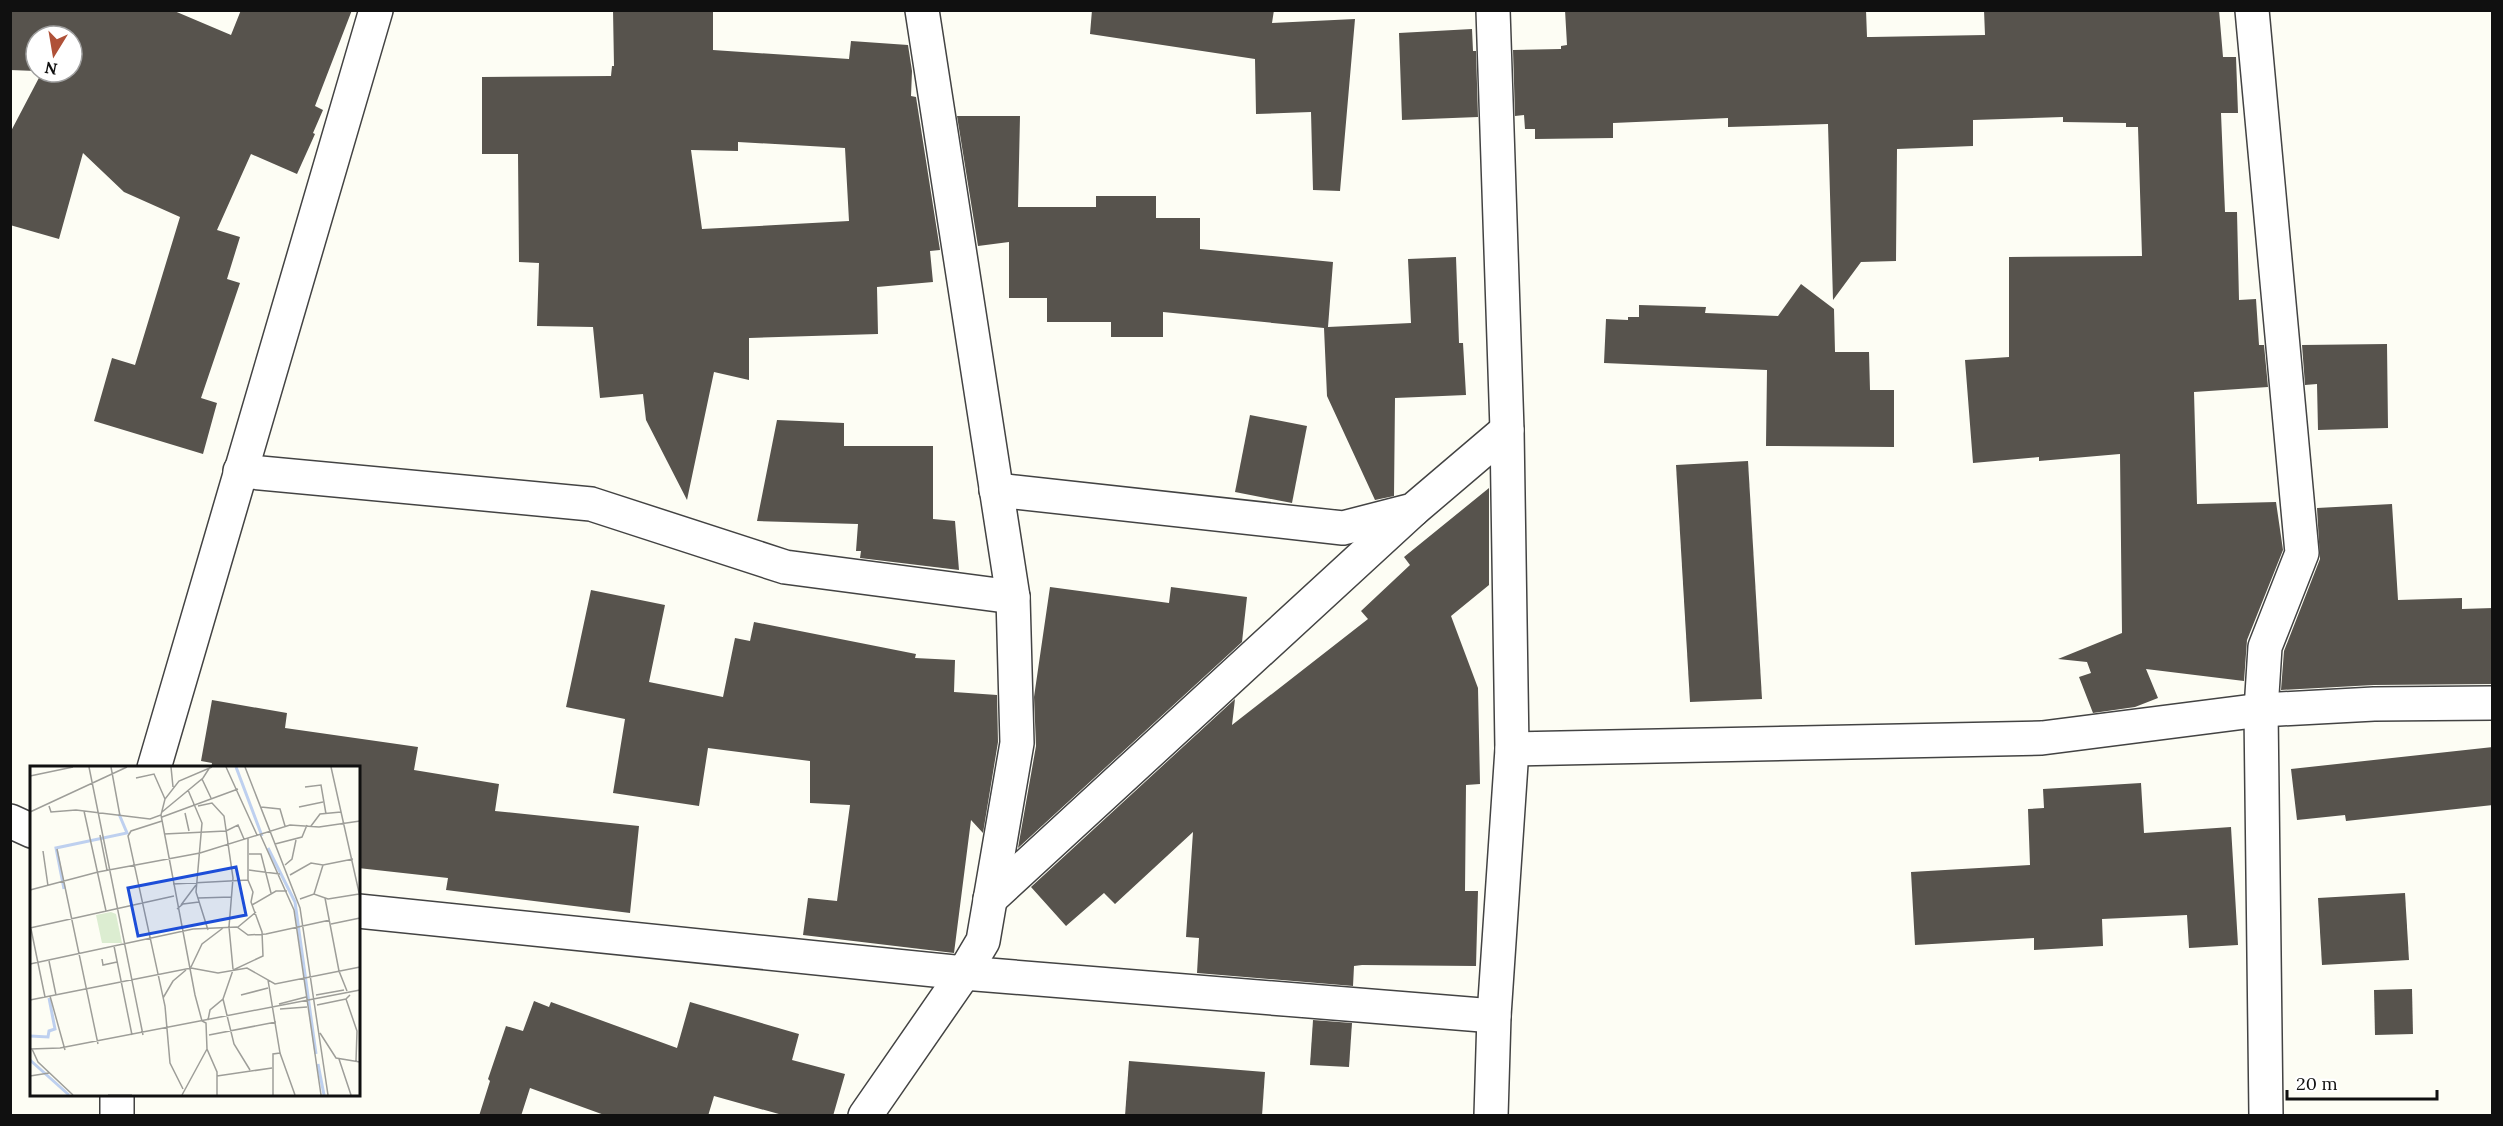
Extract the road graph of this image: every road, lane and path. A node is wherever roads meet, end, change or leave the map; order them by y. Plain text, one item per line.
1 (376, 10) edge
2 (922, 10) edge
3 (1493, 10) edge
4 (2252, 10) edge
5 (1507, 430) junction
6 (240, 471) junction
7 (996, 490) junction
8 (1413, 510) junction
9 (1013, 597) junction
10 (2493, 703) edge
11 (2261, 710) junction
12 (1512, 749) junction
13 (155, 766) edge
14 (10, 821) edge
15 (30, 830) edge
16 (990, 898) junction
17 (360, 911) edge
18 (964, 973) junction
19 (1494, 1016) junction
20 (117, 1096) edge
21 (117, 1116) edge
22 (865, 1116) edge
23 (1491, 1116) edge
24 (2266, 1116) edge

1 - 6 street
2 - 7 street
3 - 5 street
4 - 11 street
5 - 8 street
5 - 12 street
6 - 9 street
6 - 13 street
7 - 8 street
7 - 9 street
8 - 16 street
9 - 16 street
10 - 11 street
11 - 12 street
11 - 24 street
12 - 19 street
14 - 15 street
16 - 18 street
17 - 18 street
18 - 19 street
18 - 22 street
19 - 23 street
20 - 21 street

